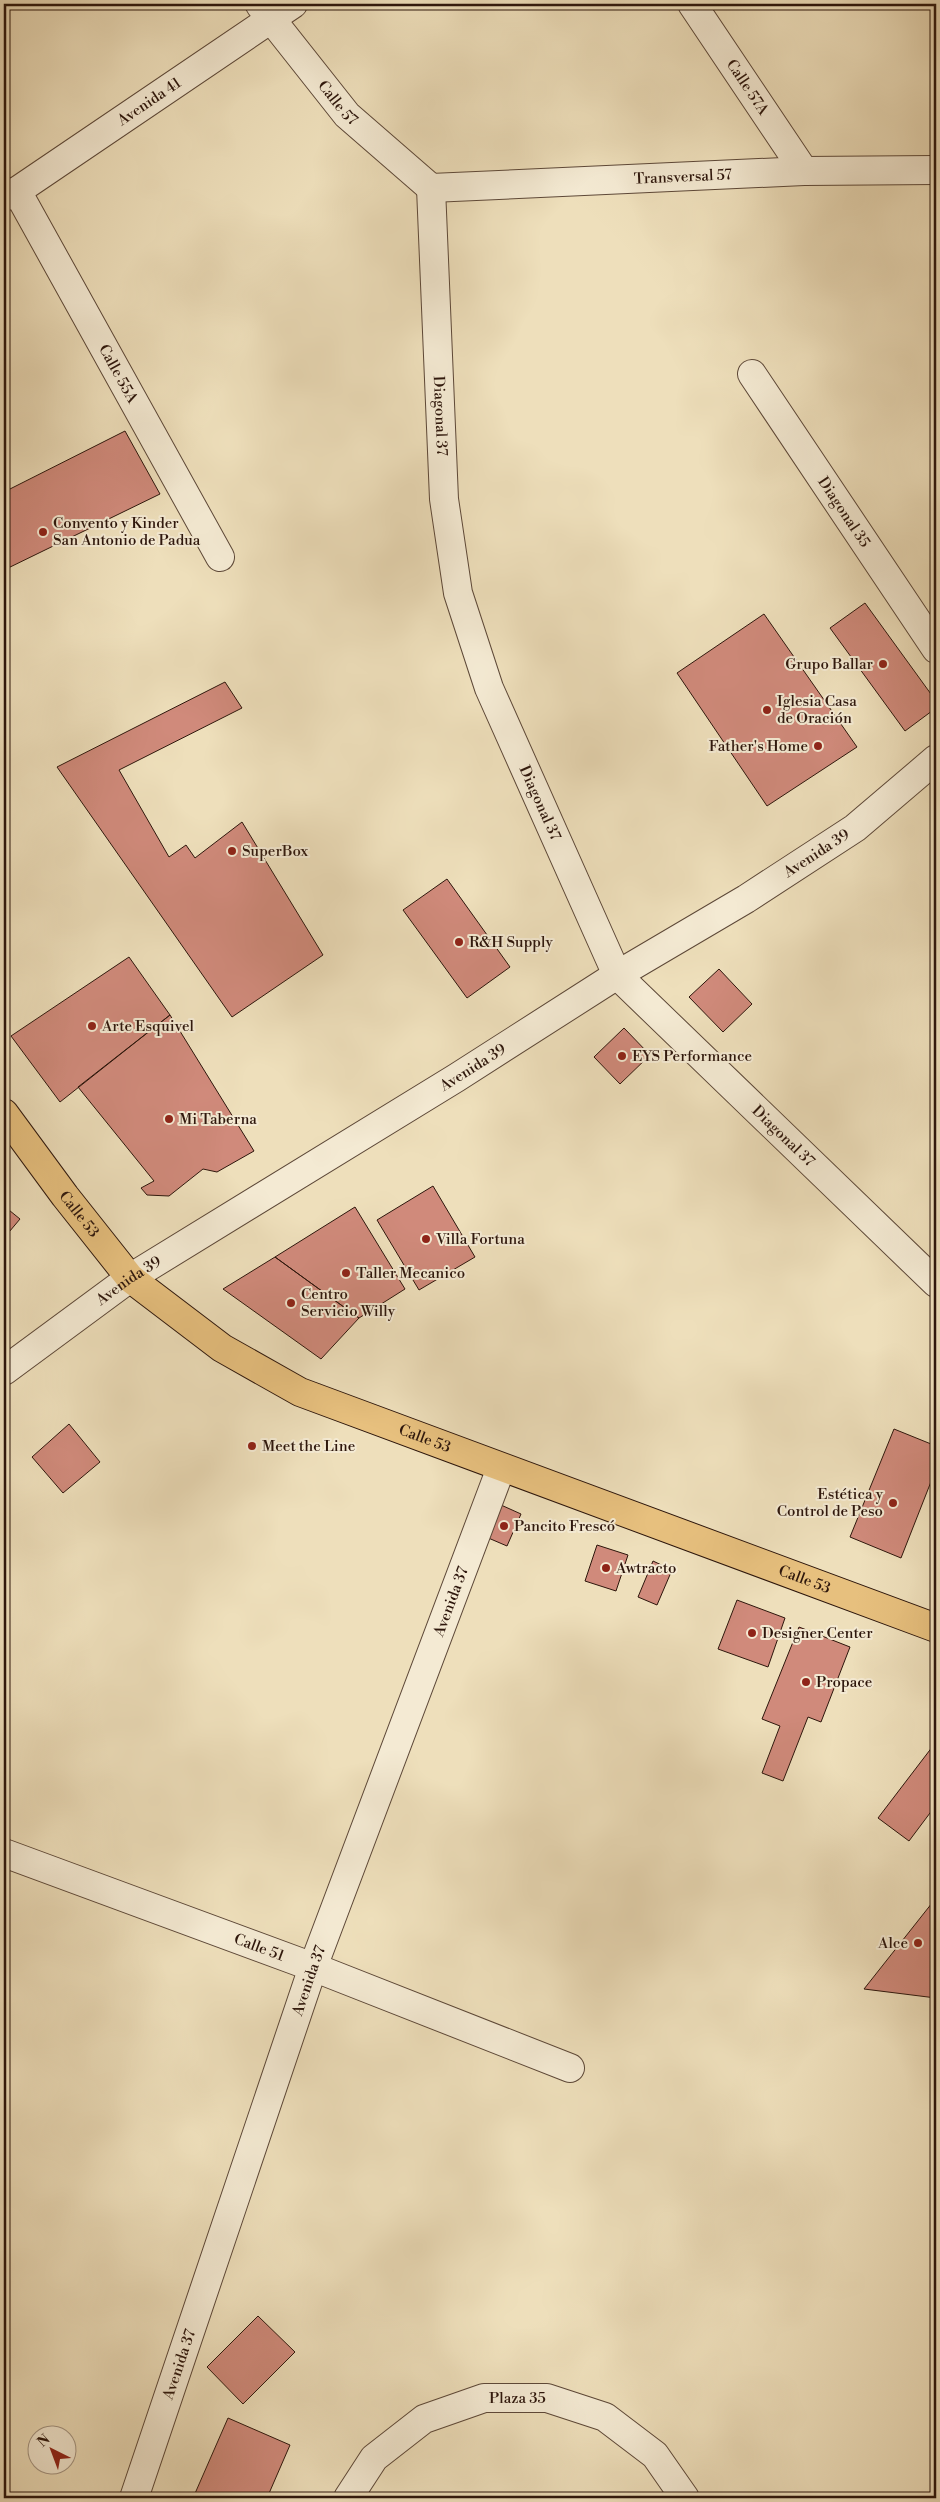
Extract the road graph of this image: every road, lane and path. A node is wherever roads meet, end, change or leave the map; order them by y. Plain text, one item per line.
1 (293, 4) edge
2 (692, 4) edge
3 (265, 12) edge
4 (936, 170) edge
5 (804, 171) junction
6 (431, 188) junction
7 (10, 194) edge
8 (752, 374) dead end
9 (220, 557) dead end
10 (936, 650) edge
11 (936, 759) edge
12 (617, 975) junction
13 (4, 1113) edge
14 (130, 1278) junction
15 (936, 1283) edge
16 (4, 1371) edge
17 (501, 1468) junction
18 (936, 1628) edge
19 (4, 1853) edge
20 (313, 1967) junction
21 (570, 2068) dead end
22 (134, 2498) edge
23 (348, 2498) edge
24 (685, 2498) edge

1 - 3 street, Avenida 41
2 - 5 street, Calle 57A
3 - 6 street, Calle 57
3 - 7 street, Avenida 41
4 - 5 street, Transversal 57
5 - 6 street, Transversal 57
6 - 12 street, Diagonal 37
7 - 9 street, Calle 55A
8 - 10 street, Diagonal 35
11 - 12 street, Avenida 39
12 - 14 street, Avenida 39
12 - 15 street, Diagonal 37
13 - 14 main road, Calle 53
14 - 16 street, Avenida 39
14 - 17 main road, Calle 53
17 - 18 main road, Calle 53
17 - 20 street, Avenida 37
19 - 20 street, Calle 51
20 - 21 street, Calle 51
20 - 22 street, Avenida 37
23 - 24 street, Plaza 35

